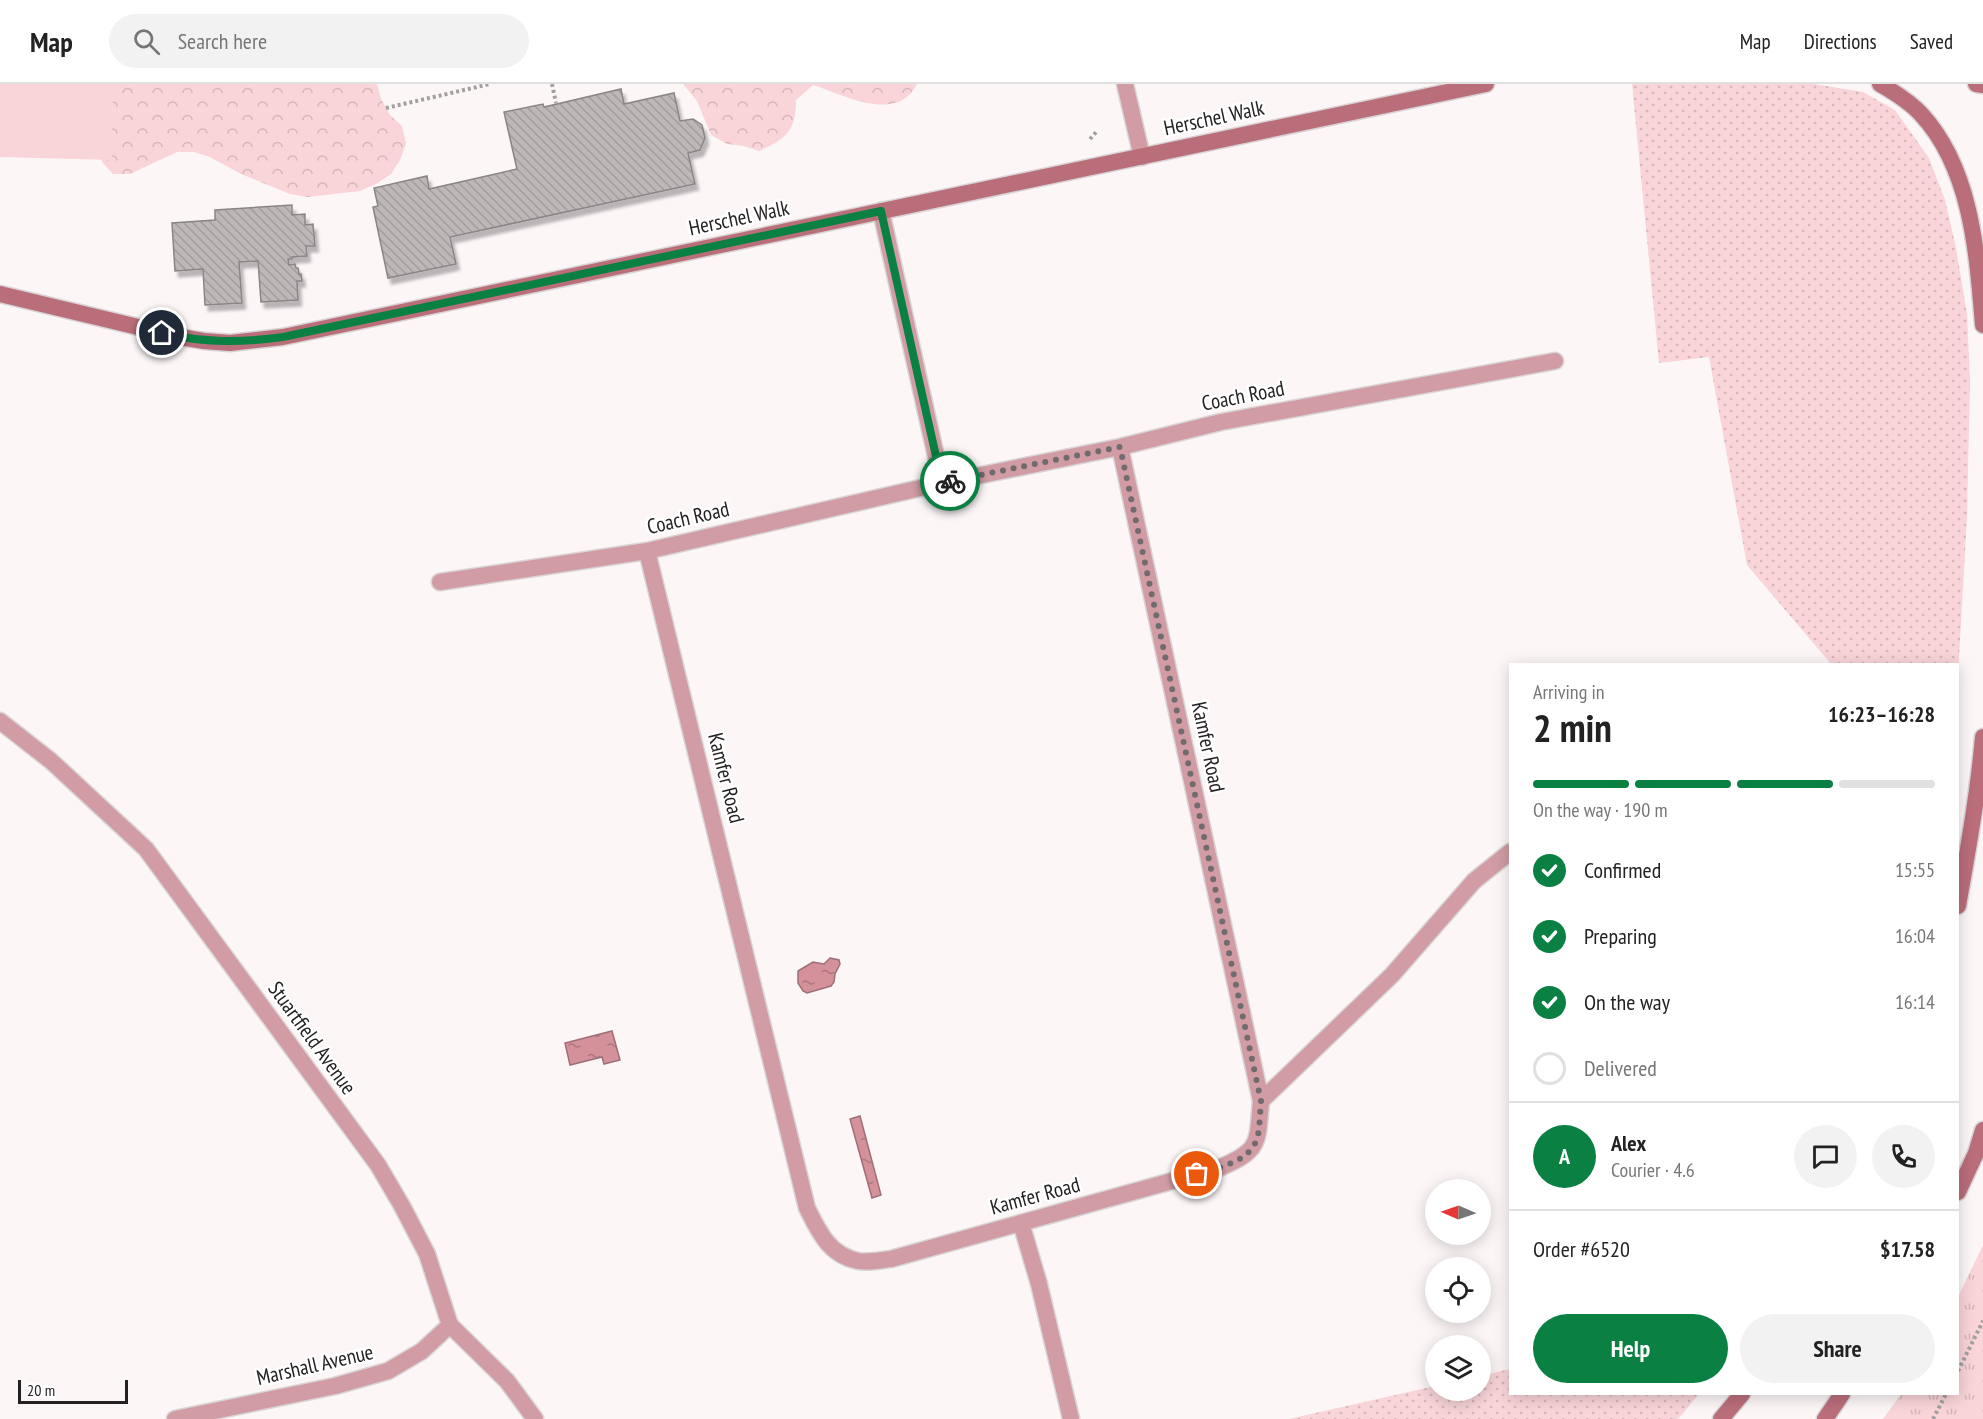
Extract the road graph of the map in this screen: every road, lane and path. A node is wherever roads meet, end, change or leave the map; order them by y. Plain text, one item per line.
1 (490, 84) edge
2 (552, 84) edge
3 (1125, 84) edge
4 (1486, 84) edge
5 (1880, 84) edge
6 (1976, 84) edge
7 (1983, 85) edge
8 (556, 104) dead end
9 (386, 108) dead end
10 (1098, 130) dead end
11 (1084, 142) dead end
12 (1142, 157) junction
13 (881, 211) junction
14 (0, 294) edge
15 (1983, 325) edge
16 (1556, 361) dead end
17 (1120, 447) junction
18 (942, 483) junction
19 (647, 551) junction
20 (441, 582) dead end
21 (0, 721) edge
22 (1983, 737) edge
23 (1509, 853) edge
24 (1959, 900) edge
25 (1261, 1101) junction
26 (1983, 1130) edge
27 (1959, 1190) edge
28 (1021, 1223) junction
29 (1983, 1321) edge
30 (450, 1325) junction
31 (1959, 1369) edge
32 (1741, 1395) edge
33 (1841, 1395) edge
34 (1945, 1395) edge
35 (175, 1419) edge
36 (535, 1419) edge
37 (1071, 1419) edge
38 (1721, 1419) edge
39 (1825, 1419) edge
40 (1933, 1419) edge

1 - 9 path
2 - 8 path
3 - 12 street
4 - 12 main road, Herschel Walk
5 - 15 main road
6 - 7 main road
10 - 11 path
12 - 13 main road, Herschel Walk
13 - 14 main road, Herschel Walk
13 - 18 street
16 - 17 street, Coach Road
17 - 18 street, Coach Road
17 - 25 street, Kamfer Road
18 - 19 street, Coach Road
19 - 20 street, Coach Road
19 - 28 street, Kamfer Road
21 - 30 street, Stuartfield Avenue
22 - 24 main road
23 - 25 street
25 - 28 street, Kamfer Road
26 - 27 main road
28 - 37 street
29 - 31 path
30 - 35 street, Marshall Avenue
30 - 36 street, Stuartfield Avenue
32 - 38 main road
33 - 39 main road
34 - 40 path

